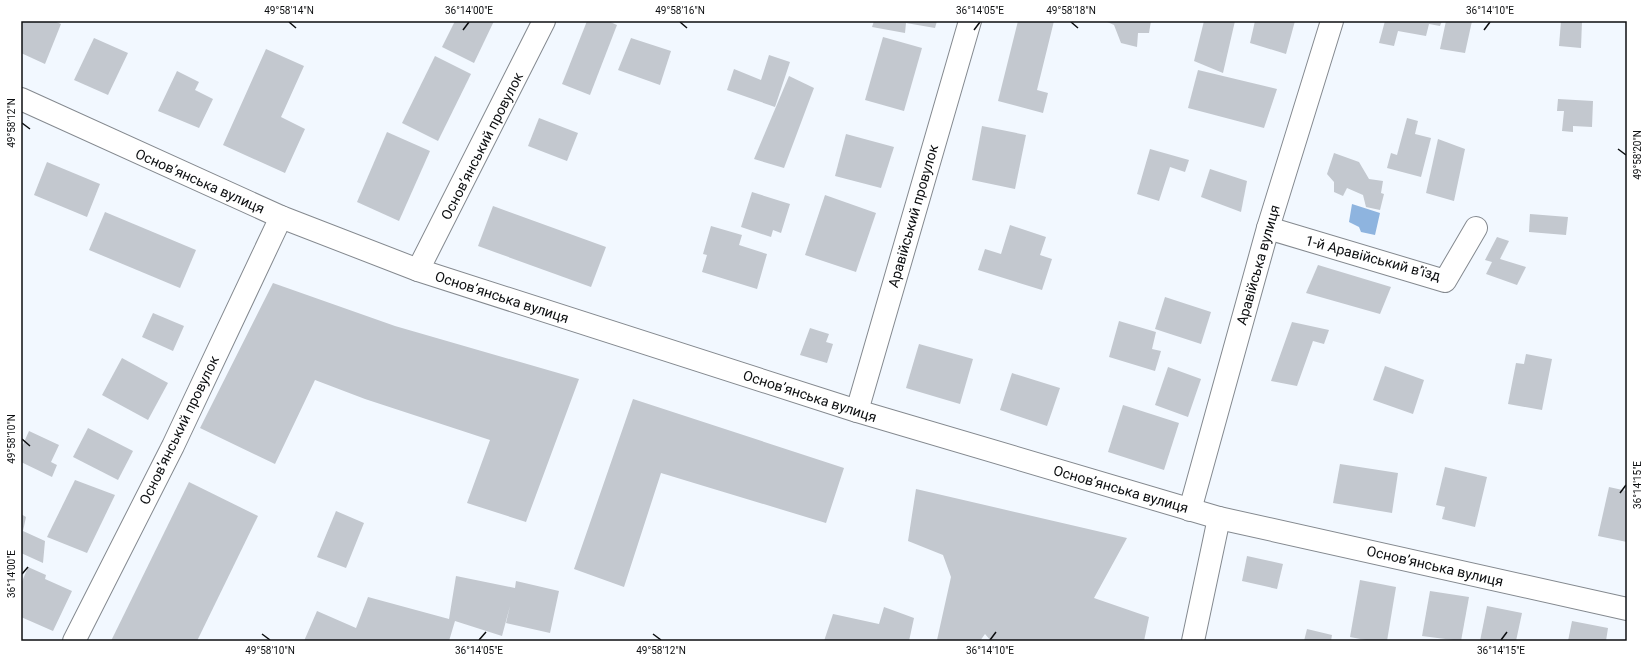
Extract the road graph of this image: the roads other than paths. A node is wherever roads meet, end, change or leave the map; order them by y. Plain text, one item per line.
1 (544, 21) edge
2 (970, 21) edge
3 (1332, 21) edge
4 (21, 99) edge
5 (281, 218) junction
6 (1268, 228) junction
7 (1476, 228) dead end
8 (418, 270) junction
9 (857, 411) junction
10 (1190, 510) junction
11 (1219, 518) junction
12 (1627, 610) edge
13 (74, 641) edge
14 (1193, 641) edge

1 - 8 street, Основ’янський провулок
2 - 9 street, Аравійський провулок
3 - 6 street, Аравійська вулиця
4 - 5 street, Основ’янська вулиця
5 - 8 street, Основ’янська вулиця
5 - 13 street, Основ’янський провулок
6 - 7 street, 1-й Аравійський в’їзд
6 - 10 street, Аравійська вулиця
8 - 9 street, Основ’янська вулиця
9 - 10 street, Основ’янська вулиця
10 - 11 street, Основ’янська вулиця
11 - 12 street, Основ’янська вулиця
11 - 14 street

